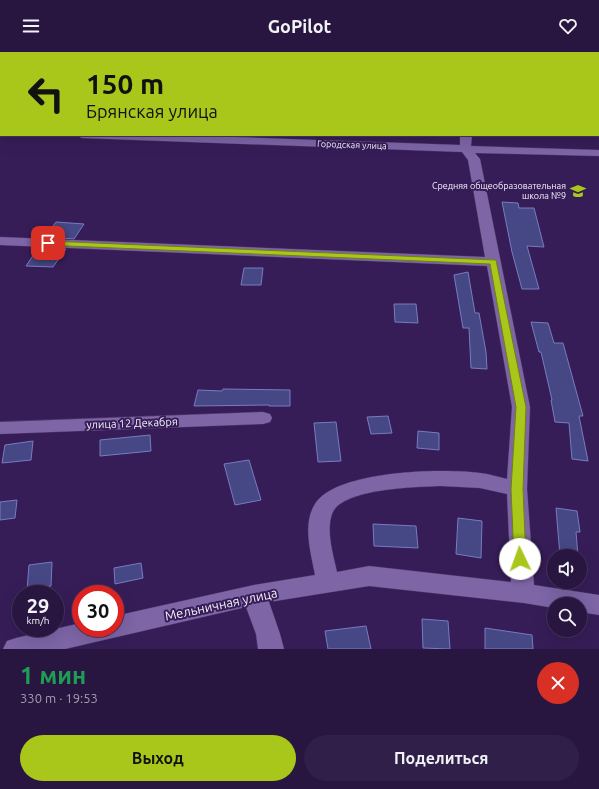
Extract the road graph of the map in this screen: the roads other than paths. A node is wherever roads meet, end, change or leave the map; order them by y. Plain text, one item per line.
1 (109, 136) edge
2 (466, 136) edge
3 (465, 149) junction
4 (599, 153) edge
5 (0, 241) edge
6 (493, 262) junction
7 (263, 418) dead end
8 (0, 428) edge
9 (517, 489) junction
10 (328, 583) junction
11 (524, 593) junction
12 (254, 595) junction
13 (599, 606) edge
14 (124, 625) edge
15 (72, 636) edge
16 (16, 649) edge
17 (271, 649) edge

1 - 3 street, Городская улица
2 - 3 street
3 - 4 street, Городская улица
3 - 6 street
5 - 6 street
6 - 9 street
7 - 8 street, улица 12 Декабря
9 - 10 street
9 - 11 street
10 - 11 street, Мельничная улица
10 - 12 street, Мельничная улица
11 - 13 street, Мельничная улица
12 - 14 street, Мельничная улица
12 - 17 street
15 - 16 street

